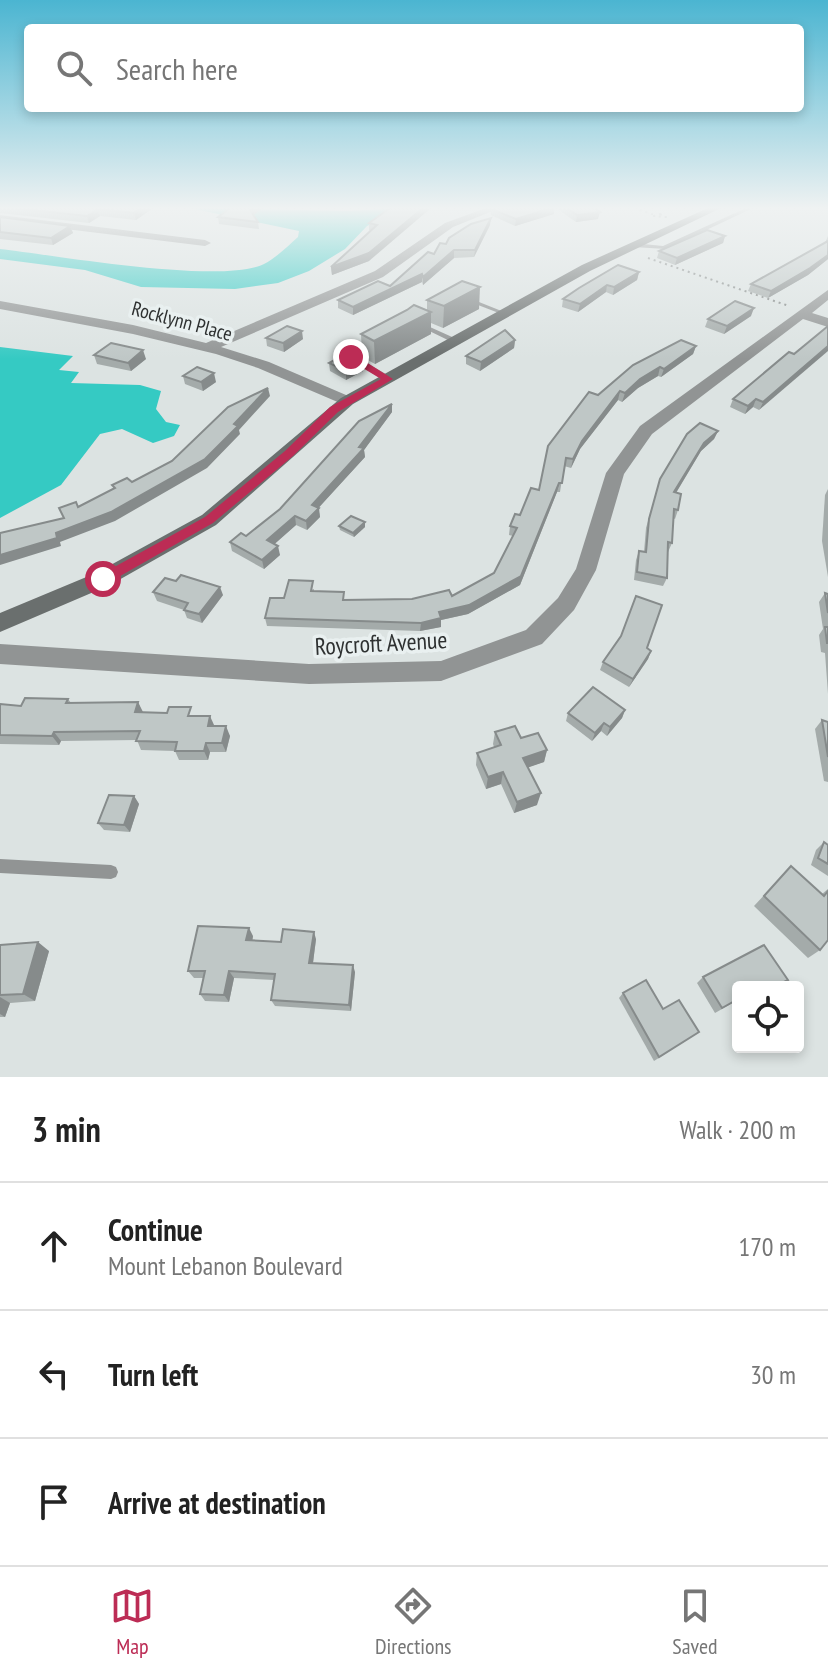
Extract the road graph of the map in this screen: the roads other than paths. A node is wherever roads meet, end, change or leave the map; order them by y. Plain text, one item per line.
1 (401, 258) edge
2 (606, 258) edge
3 (828, 294) edge
4 (461, 297) edge
5 (0, 305) edge
6 (506, 314) junction
7 (802, 314) junction
8 (426, 315) edge
9 (828, 323) edge
10 (457, 341) junction
11 (378, 343) edge
12 (215, 349) junction
13 (388, 379) junction
14 (347, 401) junction
15 (0, 623) edge
16 (0, 654) edge
17 (0, 866) edge
18 (111, 872) dead end

1 - 12 street
2 - 6 street
3 - 7 street, Roycroft Avenue
4 - 6 lane
5 - 12 street, Rocklynn Place
6 - 10 street
7 - 9 street
7 - 16 street, Roycroft Avenue
8 - 10 lane
10 - 13 street
11 - 13 lane
12 - 14 street, Rocklynn Place
13 - 14 street
14 - 15 street
17 - 18 lane

